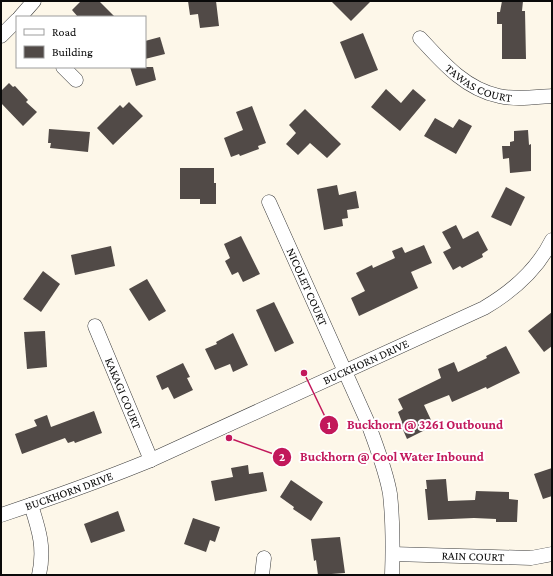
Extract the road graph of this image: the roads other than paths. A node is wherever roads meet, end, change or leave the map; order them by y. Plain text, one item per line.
1 (34, 1) edge
2 (21, 16) edge
3 (16, 21) edge
4 (1, 36) edge
5 (420, 38) dead end
6 (64, 68) edge
7 (76, 80) dead end
8 (552, 96) edge
9 (268, 202) dead end
10 (552, 240) edge
11 (95, 326) dead end
12 (344, 372) junction
13 (151, 460) junction
14 (31, 505) junction
15 (1, 515) edge
16 (393, 554) junction
17 (552, 554) edge
18 (264, 558) dead end
19 (39, 575) edge
20 (262, 575) edge
21 (392, 575) edge

1 - 2 street
3 - 4 street
5 - 8 street, TAWAS COURT
6 - 7 street
9 - 12 street, NICOLET COURT
10 - 12 street, BUCKHORN DRIVE
11 - 13 street, KAKAGI COURT
12 - 13 street, BUCKHORN DRIVE
12 - 16 street, NICOLET COURT
13 - 14 street, BUCKHORN DRIVE
14 - 15 street, BUCKHORN DRIVE
14 - 19 street
16 - 17 street, RAIN COURT
16 - 21 street, NICOLET COURT
18 - 20 street

